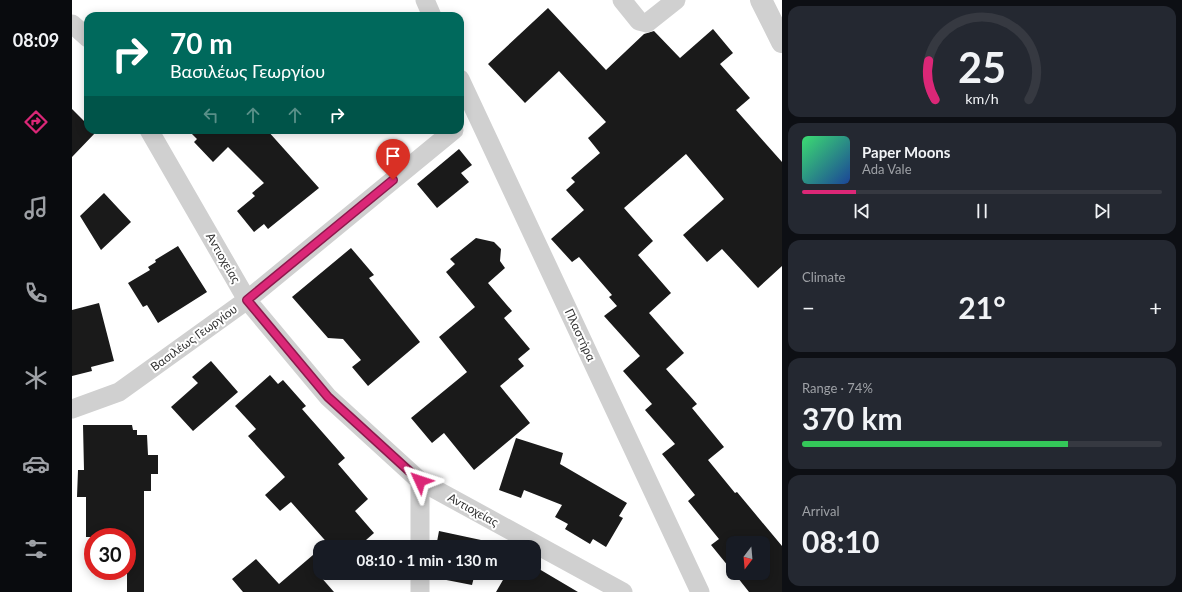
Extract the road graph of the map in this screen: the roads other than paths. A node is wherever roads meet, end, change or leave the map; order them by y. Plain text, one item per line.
1 (425, 0) edge
2 (622, 0) edge
3 (676, 0) edge
4 (761, 0) edge
5 (430, 12) edge
6 (72, 24) edge
7 (84, 34) edge
8 (782, 42) edge
9 (464, 88) edge
10 (475, 113) junction
11 (464, 122) edge
12 (152, 134) edge
13 (449, 134) edge
14 (247, 300) junction
15 (72, 409) edge
16 (420, 481) junction
17 (420, 540) edge
18 (420, 580) edge
19 (420, 592) edge
20 (623, 592) edge
21 (700, 592) edge

1 - 5 street
2 - 3 street
4 - 8 street
6 - 7 street
9 - 10 street, Πλαστήρα
10 - 11 street
10 - 21 street, Πλαστήρα
12 - 14 street, Αντιοχείας
13 - 14 street, Βασιλέως Γεωργίου
14 - 15 street, Βασιλέως Γεωργίου
14 - 16 street, Αντιοχείας
16 - 17 street
16 - 20 street, Αντιοχείας
18 - 19 street

